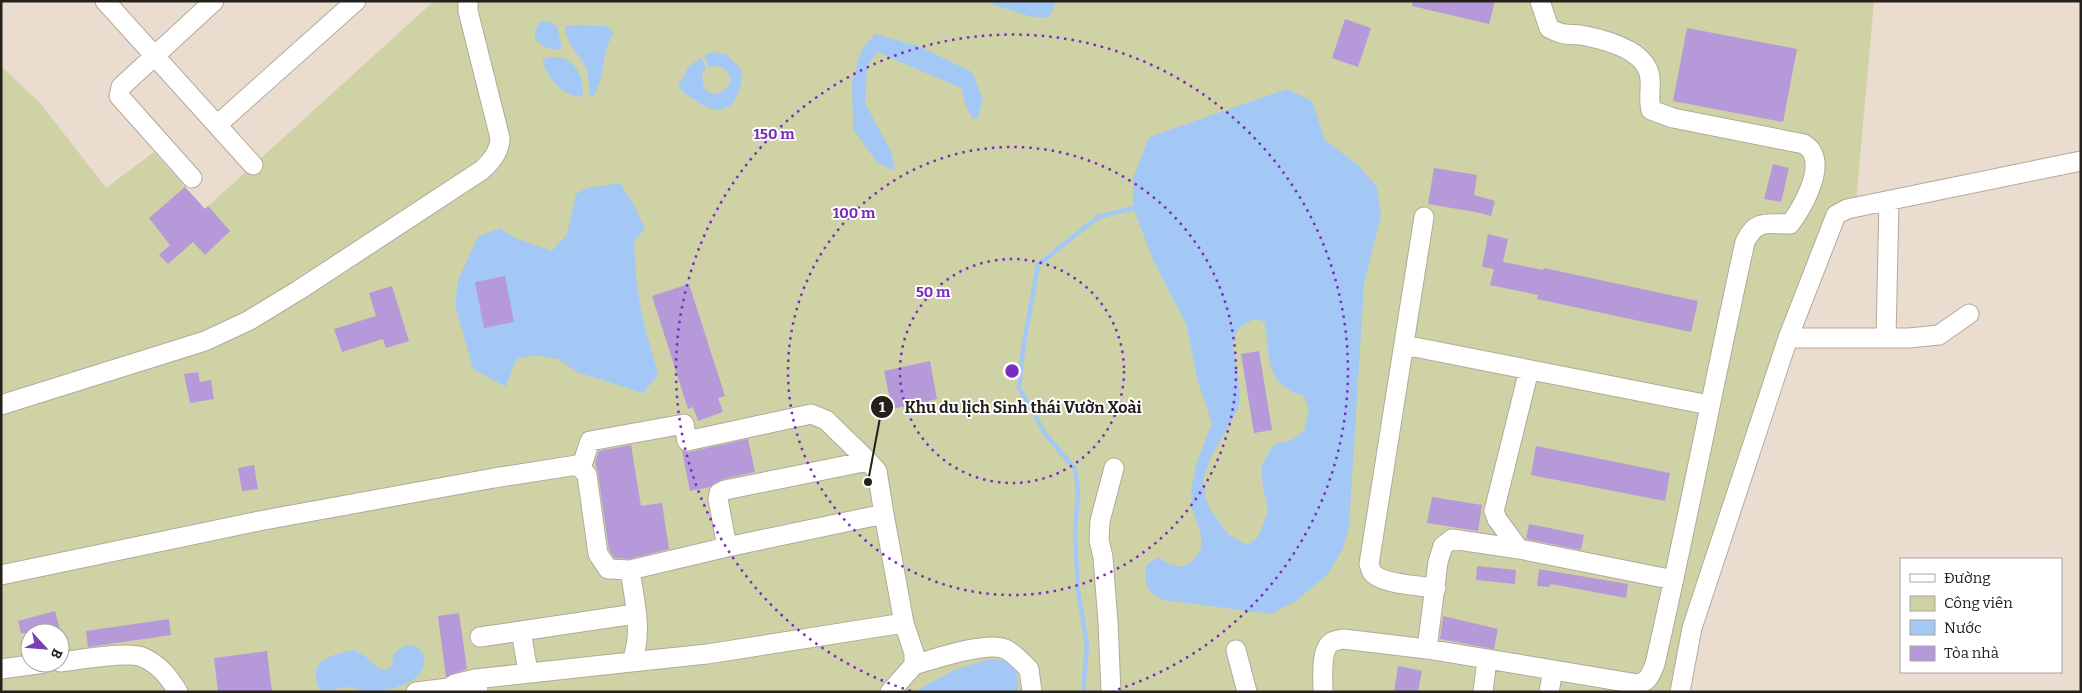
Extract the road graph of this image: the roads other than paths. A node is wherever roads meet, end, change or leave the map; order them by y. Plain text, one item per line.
1 (105, 1) edge
2 (214, 1) edge
3 (356, 1) edge
4 (468, 1) edge
5 (1540, 1) edge
6 (154, 56) junction
7 (218, 125) junction
8 (2081, 161) edge
9 (253, 165) dead end
10 (192, 178) dead end
11 (1889, 201) junction
12 (1424, 216) dead end
13 (1969, 314) dead end
14 (1788, 338) junction
15 (1886, 338) junction
16 (1404, 345) junction
17 (1529, 370) junction
18 (1, 405) edge
19 (1709, 406) junction
20 (868, 461) junction
21 (581, 468) junction
22 (1114, 468) dead end
23 (884, 514) junction
24 (727, 547) junction
25 (1519, 549) junction
26 (630, 570) junction
27 (1, 575) edge
28 (1674, 580) junction
29 (1436, 588) junction
30 (636, 614) junction
31 (904, 623) junction
32 (521, 631) junction
33 (480, 637) dead end
34 (1427, 649) junction
35 (1236, 650) dead end
36 (1487, 660) junction
37 (70, 661) edge
38 (631, 662) junction
39 (914, 665) junction
40 (20, 666) edge
41 (1, 669) edge
42 (1553, 670) junction
43 (528, 672) junction
44 (477, 685) edge
45 (447, 690) edge
46 (178, 692) edge
47 (416, 692) edge
48 (890, 692) edge
49 (1032, 692) edge
50 (1110, 692) edge
51 (1247, 692) edge
52 (1322, 692) edge
53 (1482, 692) edge
54 (1549, 692) edge
55 (1680, 692) edge

1 - 6 street
2 - 6 street
3 - 7 street
4 - 18 street
5 - 19 street
6 - 7 street
6 - 10 street
7 - 9 street
8 - 11 street
11 - 14 street
11 - 15 street
12 - 16 street
13 - 15 street
14 - 15 street
14 - 55 street
16 - 17 street
16 - 29 street
17 - 19 street
17 - 25 street
19 - 28 street
20 - 21 street
20 - 23 street
20 - 24 street
21 - 26 street
21 - 27 street
22 - 50 street
23 - 24 street
23 - 31 street
24 - 26 street
25 - 28 street
25 - 29 street
26 - 30 street
28 - 42 street
29 - 34 street
30 - 32 street
30 - 38 street
31 - 38 street
31 - 39 street
32 - 33 street
32 - 43 street
34 - 36 street
34 - 52 street
35 - 51 street
36 - 42 street
36 - 53 street
37 - 46 street
38 - 43 street
39 - 48 street
39 - 49 street
40 - 41 street
42 - 54 street
43 - 44 street
44 - 45 street
45 - 47 street

